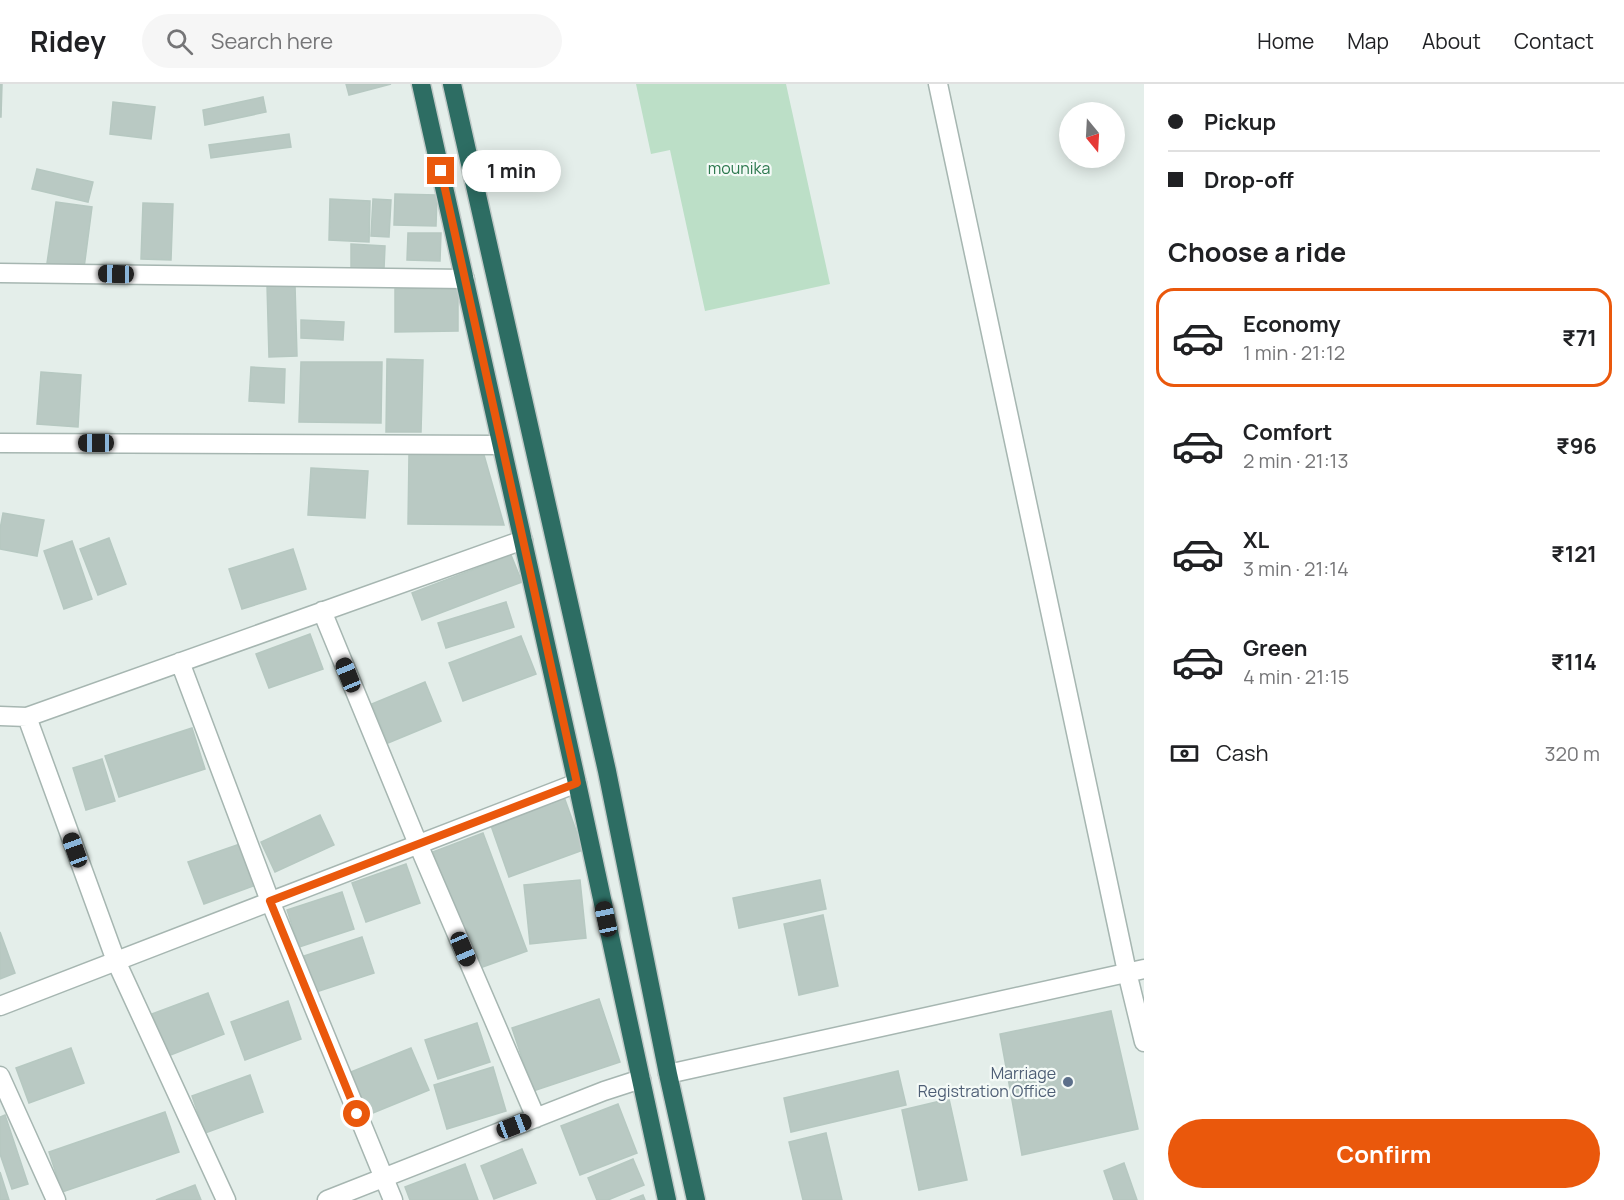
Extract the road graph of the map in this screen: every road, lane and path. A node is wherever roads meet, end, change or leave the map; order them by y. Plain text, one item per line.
1 (422, 84) edge
2 (452, 84) edge
3 (938, 84) edge
4 (0, 273) edge
5 (465, 279) junction
6 (0, 443) edge
7 (501, 445) junction
8 (523, 540) junction
9 (322, 611) junction
10 (180, 662) junction
11 (0, 717) edge
12 (27, 717) junction
13 (577, 783) junction
14 (418, 844) junction
15 (270, 901) junction
16 (116, 961) junction
17 (1136, 970) edge
18 (0, 1006) edge
19 (1144, 1042) edge
20 (668, 1074) junction
21 (0, 1076) edge
22 (641, 1079) junction
23 (536, 1118) junction
24 (384, 1178) junction
25 (56, 1200) edge
26 (226, 1200) edge
27 (327, 1200) edge
28 (393, 1200) edge
29 (667, 1200) edge
30 (696, 1200) edge

1 - 5 highway
2 - 20 highway
3 - 17 street
4 - 5 street
5 - 7 highway
6 - 7 street
7 - 8 highway
8 - 9 street
8 - 13 highway
9 - 10 street
9 - 14 street
10 - 12 street
10 - 15 street
11 - 12 street
12 - 16 street
13 - 14 street
13 - 22 highway
14 - 15 street
14 - 23 street
15 - 16 street
15 - 24 street
16 - 18 street
16 - 26 street
17 - 19 street
17 - 20 street
20 - 30 highway
21 - 25 street
22 - 23 street
22 - 29 highway
23 - 24 street
24 - 27 street
24 - 28 street

